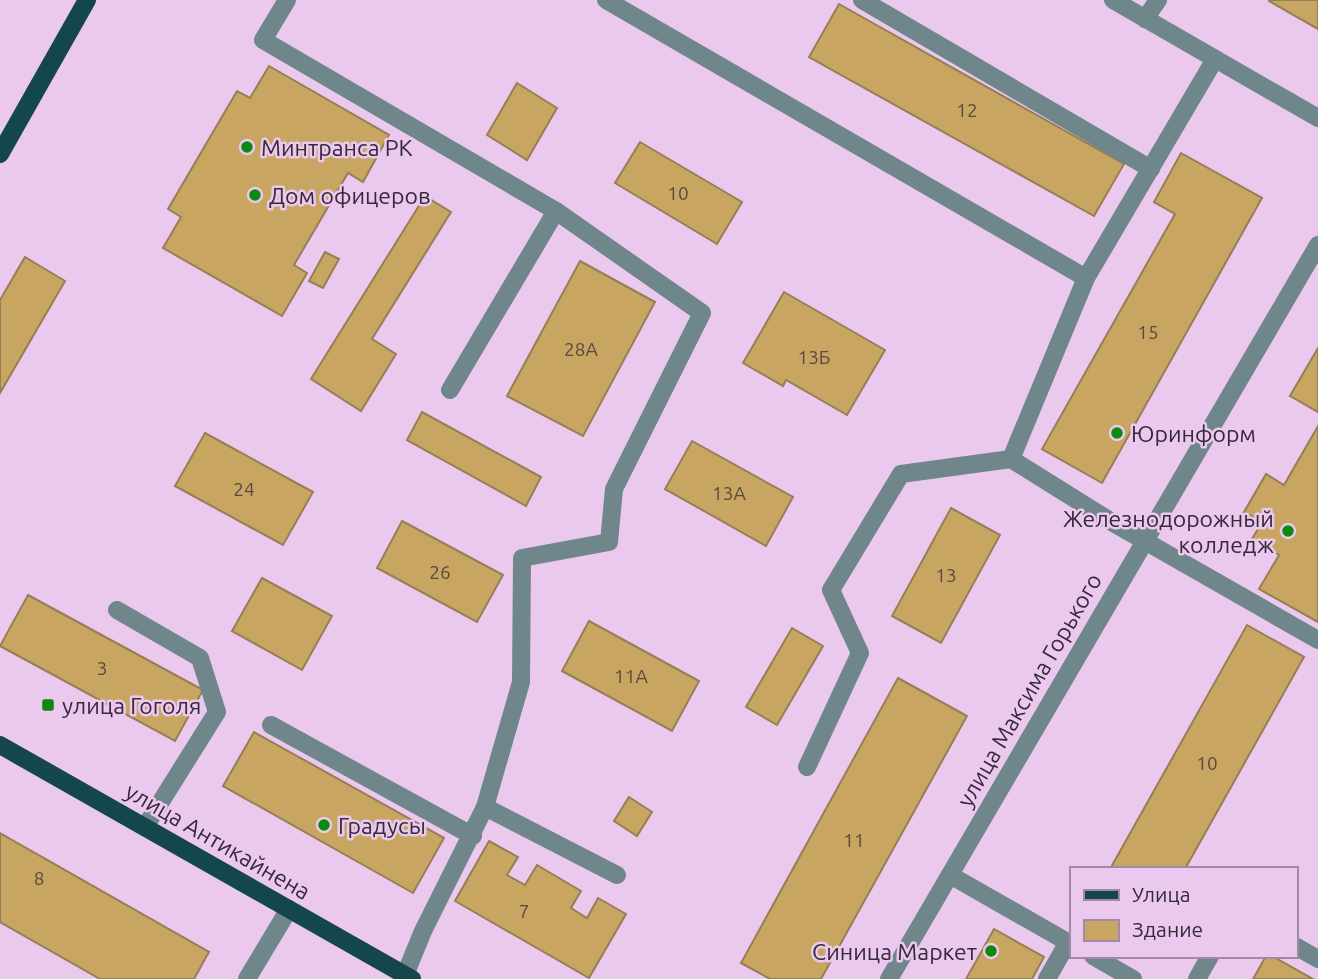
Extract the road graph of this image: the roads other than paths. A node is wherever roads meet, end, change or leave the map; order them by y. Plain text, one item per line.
1 (88, 0) edge
2 (287, 0) edge
3 (606, 0) edge
4 (862, 0) edge
5 (1114, 0) edge
6 (1158, 0) edge
7 (1145, 19) junction
8 (1215, 59) junction
9 (1318, 118) edge
10 (0, 153) edge
11 (1150, 169) junction
12 (556, 211) junction
13 (1318, 245) edge
14 (1086, 278) junction
15 (450, 390) dead end
16 (1011, 459) junction
17 (1146, 539) junction
18 (117, 610) dead end
19 (1318, 640) edge
20 (271, 725) dead end
21 (0, 745) edge
22 (807, 767) dead end
23 (485, 807) junction
24 (145, 827) junction
25 (473, 836) junction
26 (617, 875) dead end
27 (950, 875) junction
28 (289, 909) junction
29 (1069, 943) edge
30 (1297, 947) edge
31 (1096, 958) edge
32 (1209, 958) edge
33 (1318, 958) edge
34 (408, 977) edge
35 (247, 979) edge
36 (889, 979) edge
37 (1047, 979) edge
38 (1133, 979) edge
39 (1197, 979) edge

1 - 10 main road
2 - 12 street
3 - 14 street
4 - 11 street
5 - 7 street
6 - 7 street
7 - 8 street
8 - 9 street
8 - 11 street
11 - 14 street
12 - 15 street
12 - 23 street
13 - 17 street, улица Максима Горького
14 - 16 street
16 - 17 street
16 - 22 street
17 - 19 street
17 - 27 street, улица Максима Горького
18 - 24 street
20 - 25 street
21 - 24 main road, улица Антикайнена
23 - 25 street
23 - 26 street
24 - 28 main road, улица Антикайнена
25 - 34 street
27 - 29 street
27 - 36 street, улица Максима Горького
28 - 34 main road, улица Антикайнена
28 - 35 street
29 - 37 street
30 - 33 street
31 - 38 street
32 - 39 street

